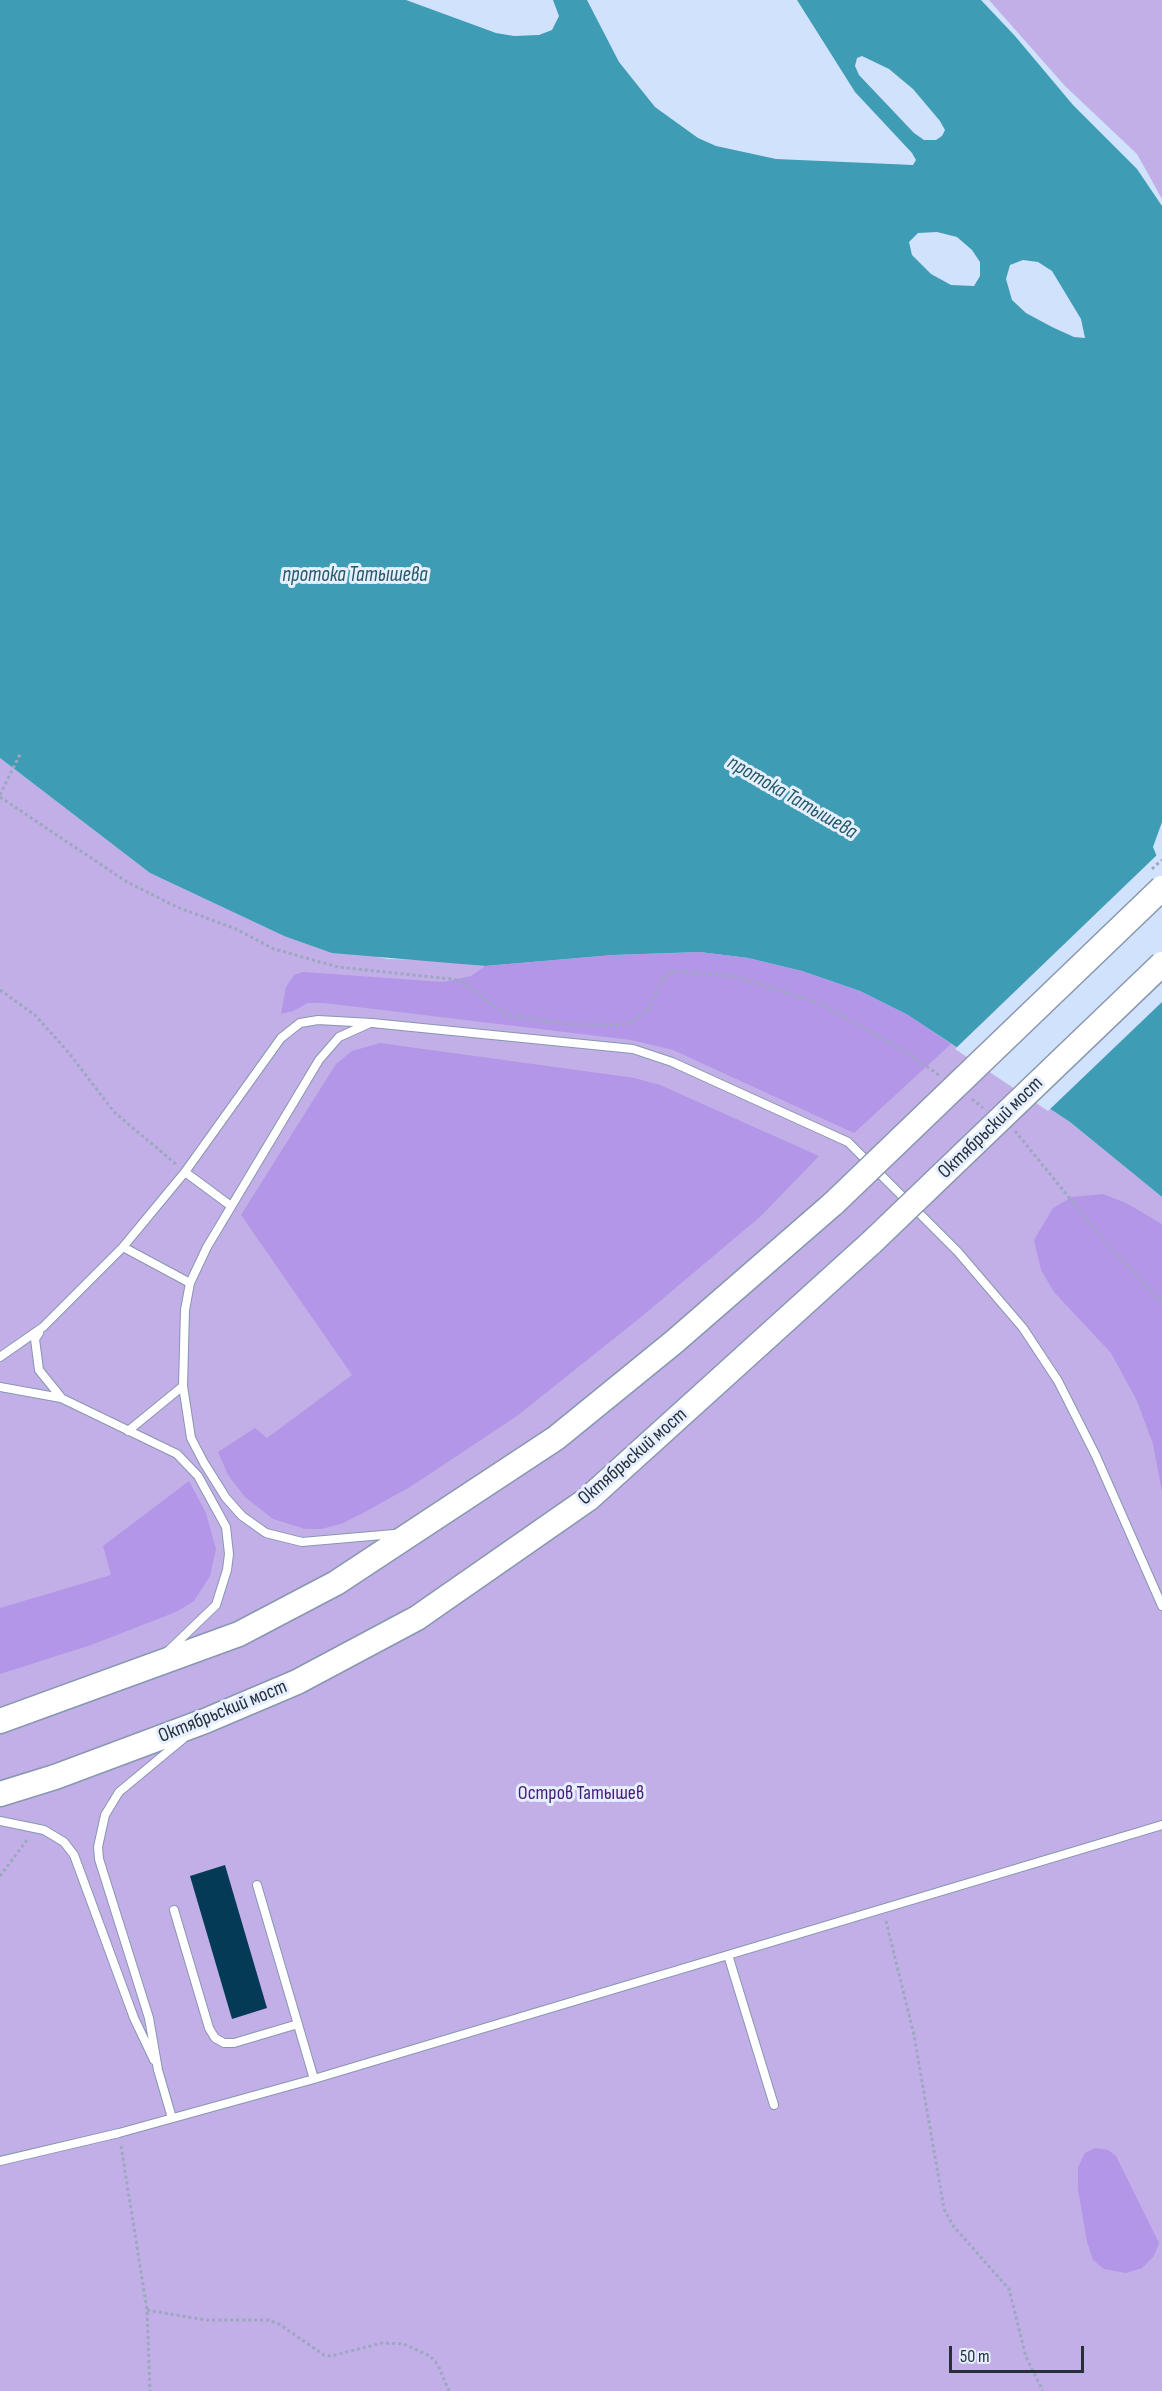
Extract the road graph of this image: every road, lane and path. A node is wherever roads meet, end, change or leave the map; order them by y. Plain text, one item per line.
1 (20, 754) dead end
2 (0, 796) edge
3 (1162, 888) edge
4 (1162, 964) edge
5 (0, 990) edge
6 (372, 1023) junction
7 (943, 1078) dead end
8 (970, 1098) dead end
9 (988, 1112) dead end
10 (1007, 1125) dead end
11 (185, 1172) junction
12 (231, 1206) junction
13 (123, 1247) junction
14 (190, 1283) junction
15 (1162, 1303) edge
16 (43, 1327) junction
17 (0, 1357) edge
18 (183, 1386) junction
19 (0, 1388) edge
20 (61, 1398) junction
21 (128, 1431) junction
22 (417, 1532) junction
23 (1162, 1606) edge
24 (148, 1669) junction
25 (0, 1721) edge
26 (205, 1721) junction
27 (0, 1794) edge
28 (0, 1821) edge
29 (1162, 1825) edge
30 (32, 1834) dead end
31 (0, 1876) edge
32 (257, 1886) dead end
33 (174, 1910) dead end
34 (883, 1911) junction
35 (728, 1955) junction
36 (298, 2024) junction
37 (158, 2070) junction
38 (314, 2079) junction
39 (774, 2104) dead end
40 (172, 2118) junction
41 (119, 2133) junction
42 (0, 2161) edge
43 (147, 2310) junction
44 (150, 2391) edge
45 (449, 2391) edge
46 (1043, 2391) edge

1 - 2 path
2 - 7 path
3 - 22 main road, bridge
4 - 26 main road, Октябрьский мост, bridge
5 - 11 path
6 - 11 lane
6 - 12 lane
6 - 23 lane
8 - 9 path
10 - 15 path
11 - 12 lane
11 - 13 lane
12 - 14 lane
13 - 14 lane
13 - 16 lane
14 - 18 lane
16 - 17 lane
16 - 20 lane
18 - 21 lane
18 - 22 lane
19 - 20 lane
20 - 21 lane
21 - 24 lane
22 - 24 main road
24 - 25 main road
26 - 27 main road, Октябрьский мост
26 - 37 lane
28 - 37 lane
29 - 34 lane
30 - 31 path
32 - 36 lane
33 - 36 lane
34 - 35 lane
34 - 46 path
35 - 38 lane
35 - 39 lane
36 - 38 lane
37 - 40 lane
38 - 40 lane
40 - 41 lane
41 - 42 lane
41 - 43 path
43 - 44 path
43 - 45 path

